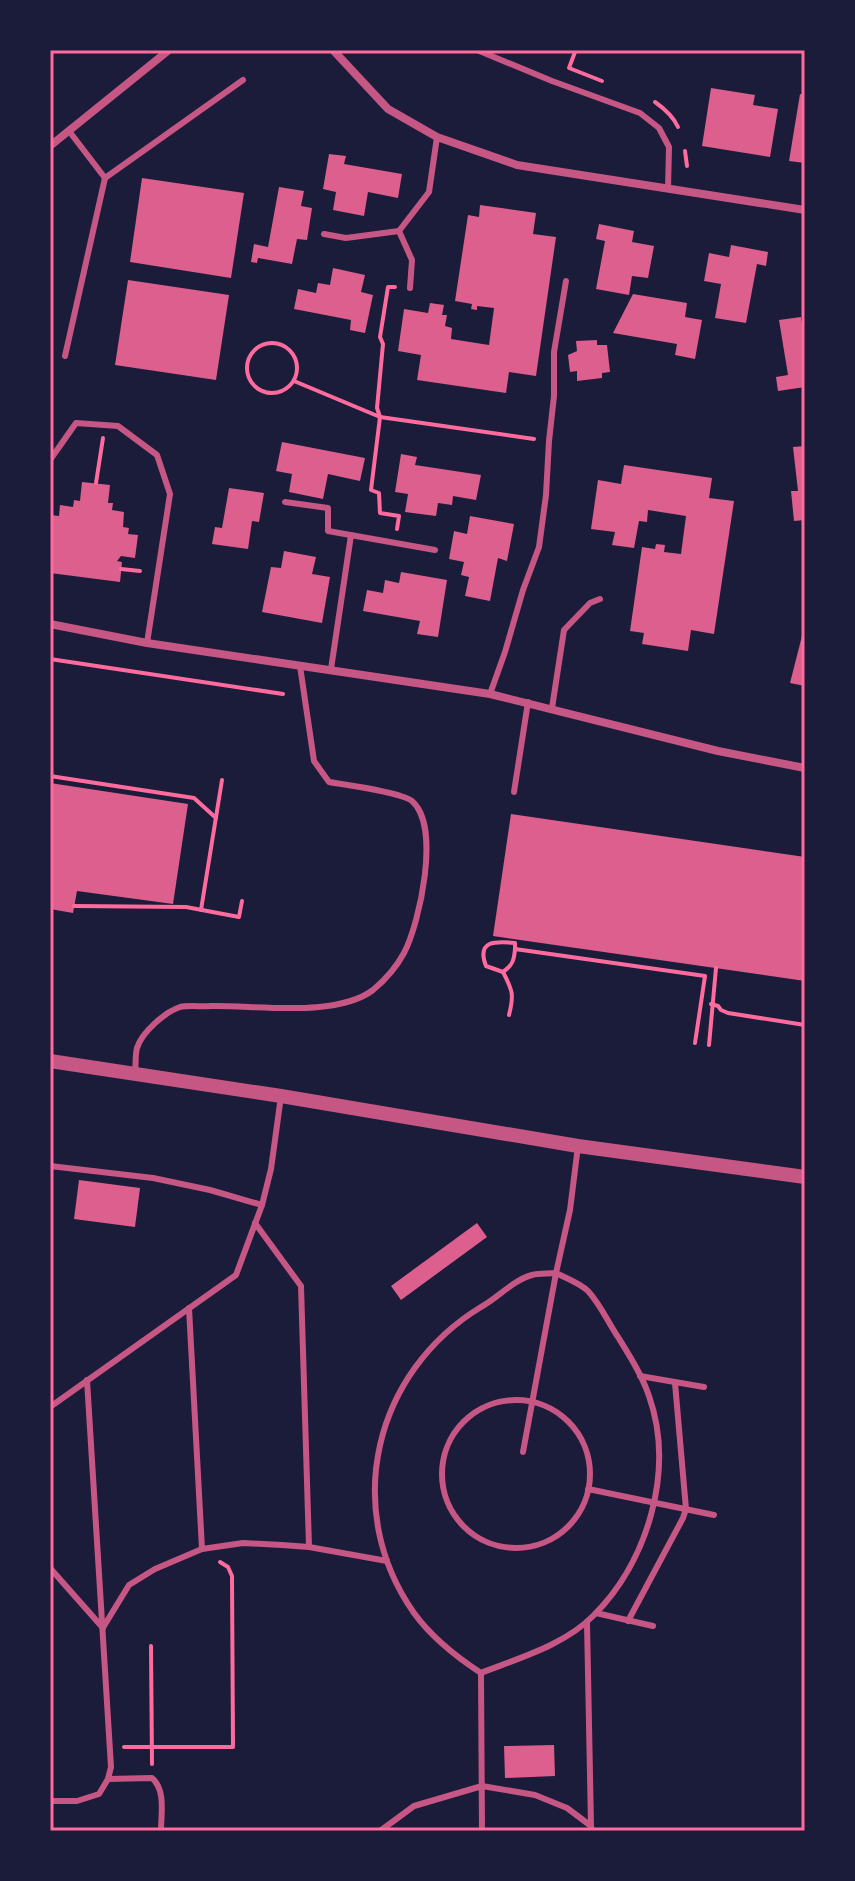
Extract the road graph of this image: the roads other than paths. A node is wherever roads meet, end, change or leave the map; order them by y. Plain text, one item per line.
1 (169, 50) edge
2 (333, 50) edge
3 (477, 50) edge
4 (243, 80) dead end
5 (69, 131) junction
6 (437, 137) junction
7 (50, 146) edge
8 (105, 178) junction
9 (668, 189) junction
10 (805, 210) edge
11 (399, 231) junction
12 (324, 234) dead end
13 (566, 281) dead end
14 (410, 288) road end
15 (65, 356) dead end
16 (50, 460) edge
17 (285, 502) dead end
18 (351, 535) junction
19 (435, 550) dead end
20 (600, 599) dead end
21 (50, 624) edge
22 (147, 643) junction
23 (300, 666) junction
24 (331, 669) junction
25 (490, 694) junction
26 (528, 702) junction
27 (552, 708) junction
28 (803, 769) edge
29 (514, 792) dead end
30 (50, 1061) edge
31 (135, 1073) junction
32 (281, 1096) junction
33 (578, 1146) junction
34 (50, 1166) edge
35 (805, 1177) edge
36 (262, 1205) junction
37 (255, 1223) junction
38 (556, 1273) junction
39 (189, 1308) junction
40 (640, 1376) junction
41 (87, 1380) junction
42 (675, 1383) junction
43 (704, 1387) dead end
44 (532, 1402) junction
45 (50, 1407) edge
46 (523, 1452) dead end
47 (588, 1489) junction
48 (654, 1502) junction
49 (686, 1509) junction
50 (714, 1515) dead end
51 (309, 1547) junction
52 (202, 1549) junction
53 (387, 1561) junction
54 (50, 1568) edge
55 (596, 1613) junction
56 (628, 1621) junction
57 (587, 1622) junction
58 (653, 1626) dead end
59 (103, 1628) junction
60 (481, 1673) junction
61 (108, 1779) junction
62 (482, 1786) junction
63 (50, 1801) edge
64 (592, 1828) edge
65 (161, 1831) edge
66 (380, 1831) edge
67 (482, 1831) edge

1 - 5 street
2 - 6 street
3 - 9 lane
4 - 8 lane
5 - 7 street
5 - 8 lane
6 - 9 street
6 - 11 lane
8 - 15 lane
9 - 10 street
11 - 12 lane
11 - 14 lane
13 - 25 lane
16 - 22 lane
17 - 18 lane
18 - 19 lane
18 - 24 lane
20 - 27 lane
21 - 22 street
22 - 23 street
23 - 24 street
23 - 31 lane
24 - 25 street
25 - 26 street
26 - 27 street
26 - 29 lane
27 - 28 street
30 - 31 street
31 - 32 street
32 - 33 street
32 - 36 lane
33 - 35 street
33 - 38 lane
34 - 36 lane
36 - 37 lane
37 - 39 lane
37 - 51 lane
38 - 40 lane
38 - 44 lane
38 - 53 lane
39 - 41 lane
39 - 52 lane
40 - 42 lane
40 - 48 lane
41 - 45 lane
41 - 59 lane
42 - 43 lane
42 - 49 lane
44 - 46 lane
44 - 47 lane
44 - 47 lane
47 - 48 lane
48 - 49 lane
48 - 55 lane
49 - 50 lane
49 - 56 lane
51 - 52 lane
51 - 53 lane
52 - 59 lane
53 - 60 lane
54 - 59 lane
55 - 56 lane
55 - 57 lane
56 - 58 lane
57 - 60 lane
57 - 64 lane
59 - 61 lane
60 - 62 lane
61 - 63 lane
61 - 65 lane
62 - 64 lane
62 - 66 lane
62 - 67 lane

